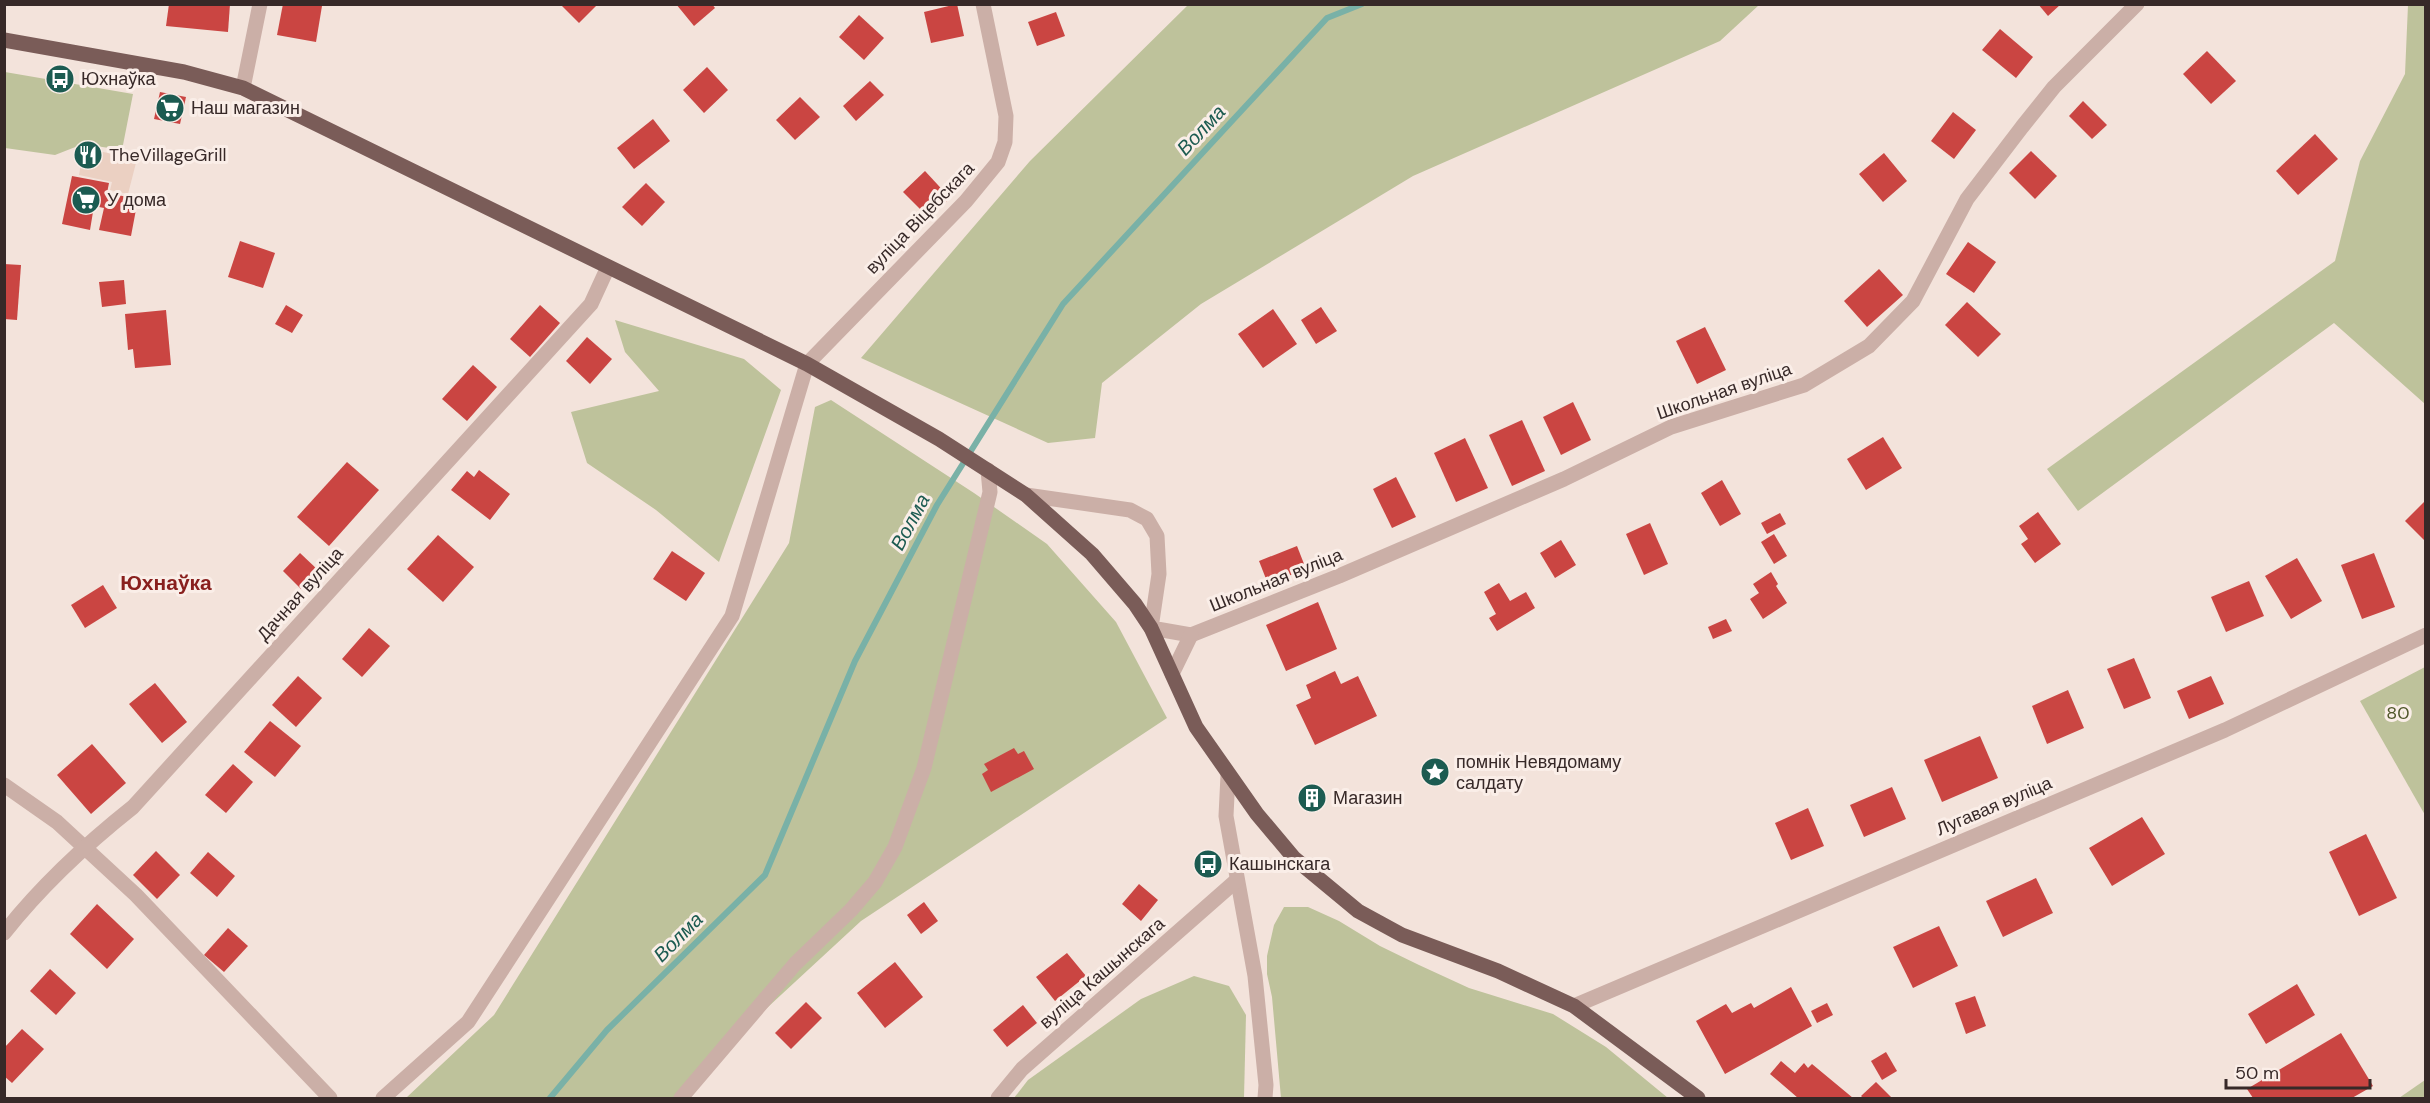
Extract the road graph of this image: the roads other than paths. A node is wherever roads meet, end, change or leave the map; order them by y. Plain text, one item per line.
1 (260, 4) edge
2 (983, 4) edge
3 (2137, 4) edge
4 (4, 40) edge
5 (243, 88) junction
6 (608, 267) junction
7 (807, 364) junction
8 (988, 470) junction
9 (1026, 495) junction
10 (1151, 628) junction
11 (1191, 635) junction
12 (2426, 635) edge
13 (1172, 674) junction
14 (1228, 775) junction
15 (4, 785) edge
16 (84, 846) junction
17 (1237, 880) junction
18 (4, 933) edge
19 (1574, 1006) junction
20 (330, 1098) edge
21 (382, 1098) edge
22 (681, 1098) edge
23 (998, 1098) edge
24 (1265, 1098) edge
25 (1698, 1098) edge

1 - 5 street
2 - 7 street, вуліца Віцебскага
3 - 11 street, Школьная вуліца
4 - 5 main road
5 - 6 main road
6 - 7 main road
6 - 16 street, Дачная вуліца
7 - 8 main road
7 - 21 street
8 - 9 main road
8 - 22 street
9 - 10 main road
9 - 10 street
10 - 11 street
10 - 13 main road
11 - 13 street
12 - 19 street, Лугавая вуліца
13 - 14 main road
14 - 17 street
14 - 19 main road
15 - 16 street
16 - 18 street, Дачная вуліца
16 - 20 street
17 - 23 street, вуліца Кашынскага
17 - 24 street
19 - 25 main road

